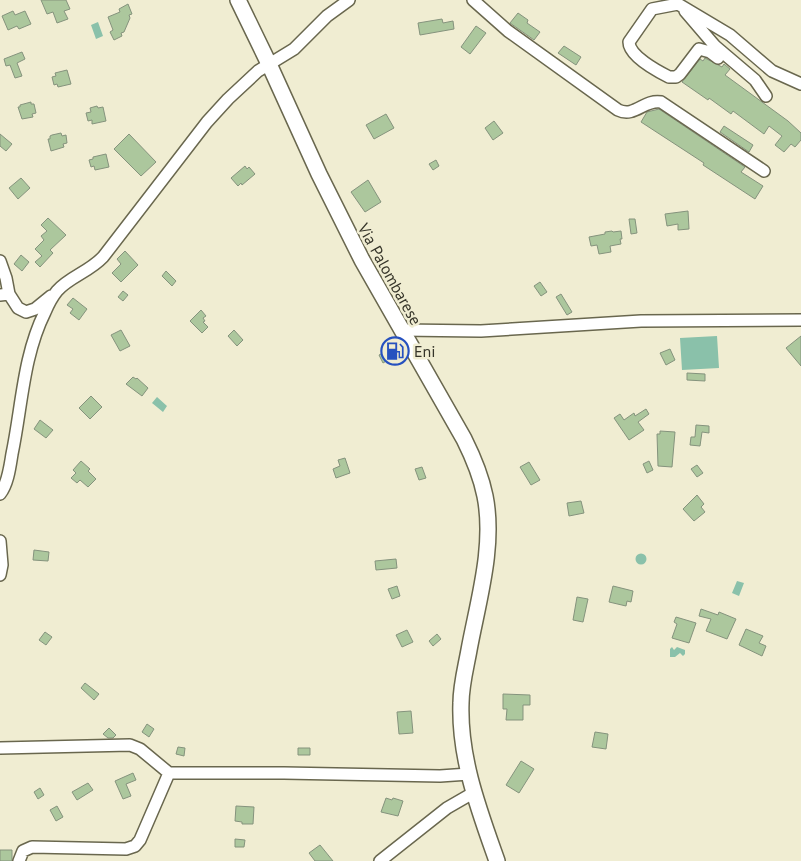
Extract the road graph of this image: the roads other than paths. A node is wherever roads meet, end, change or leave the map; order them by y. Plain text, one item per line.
1 (238, 0) edge
2 (349, 0) edge
3 (473, 0) edge
4 (676, 2) edge
5 (718, 58) dead end
6 (269, 64) junction
7 (801, 84) edge
8 (766, 96) dead end
9 (764, 171) dead end
10 (0, 262) edge
11 (56, 292) junction
12 (5, 295) edge
13 (801, 320) edge
14 (401, 330) junction
15 (0, 494) edge
16 (0, 541) edge
17 (0, 575) edge
18 (0, 748) edge
19 (169, 773) junction
20 (469, 774) junction
21 (473, 793) junction
22 (19, 861) edge
23 (380, 861) edge
24 (497, 861) edge

1 - 6 main road, Via Palombarese
2 - 6 street
3 - 9 street
4 - 5 street
4 - 7 street
4 - 8 street
6 - 11 street
6 - 14 main road, Via Palombarese
10 - 12 street
11 - 12 street
11 - 15 street
13 - 14 street
14 - 20 main road, Via Palombarese
16 - 17 street
18 - 19 street
19 - 20 street
19 - 22 street
20 - 21 main road, Via Palombarese
21 - 23 street
21 - 24 main road, Via Palombarese

